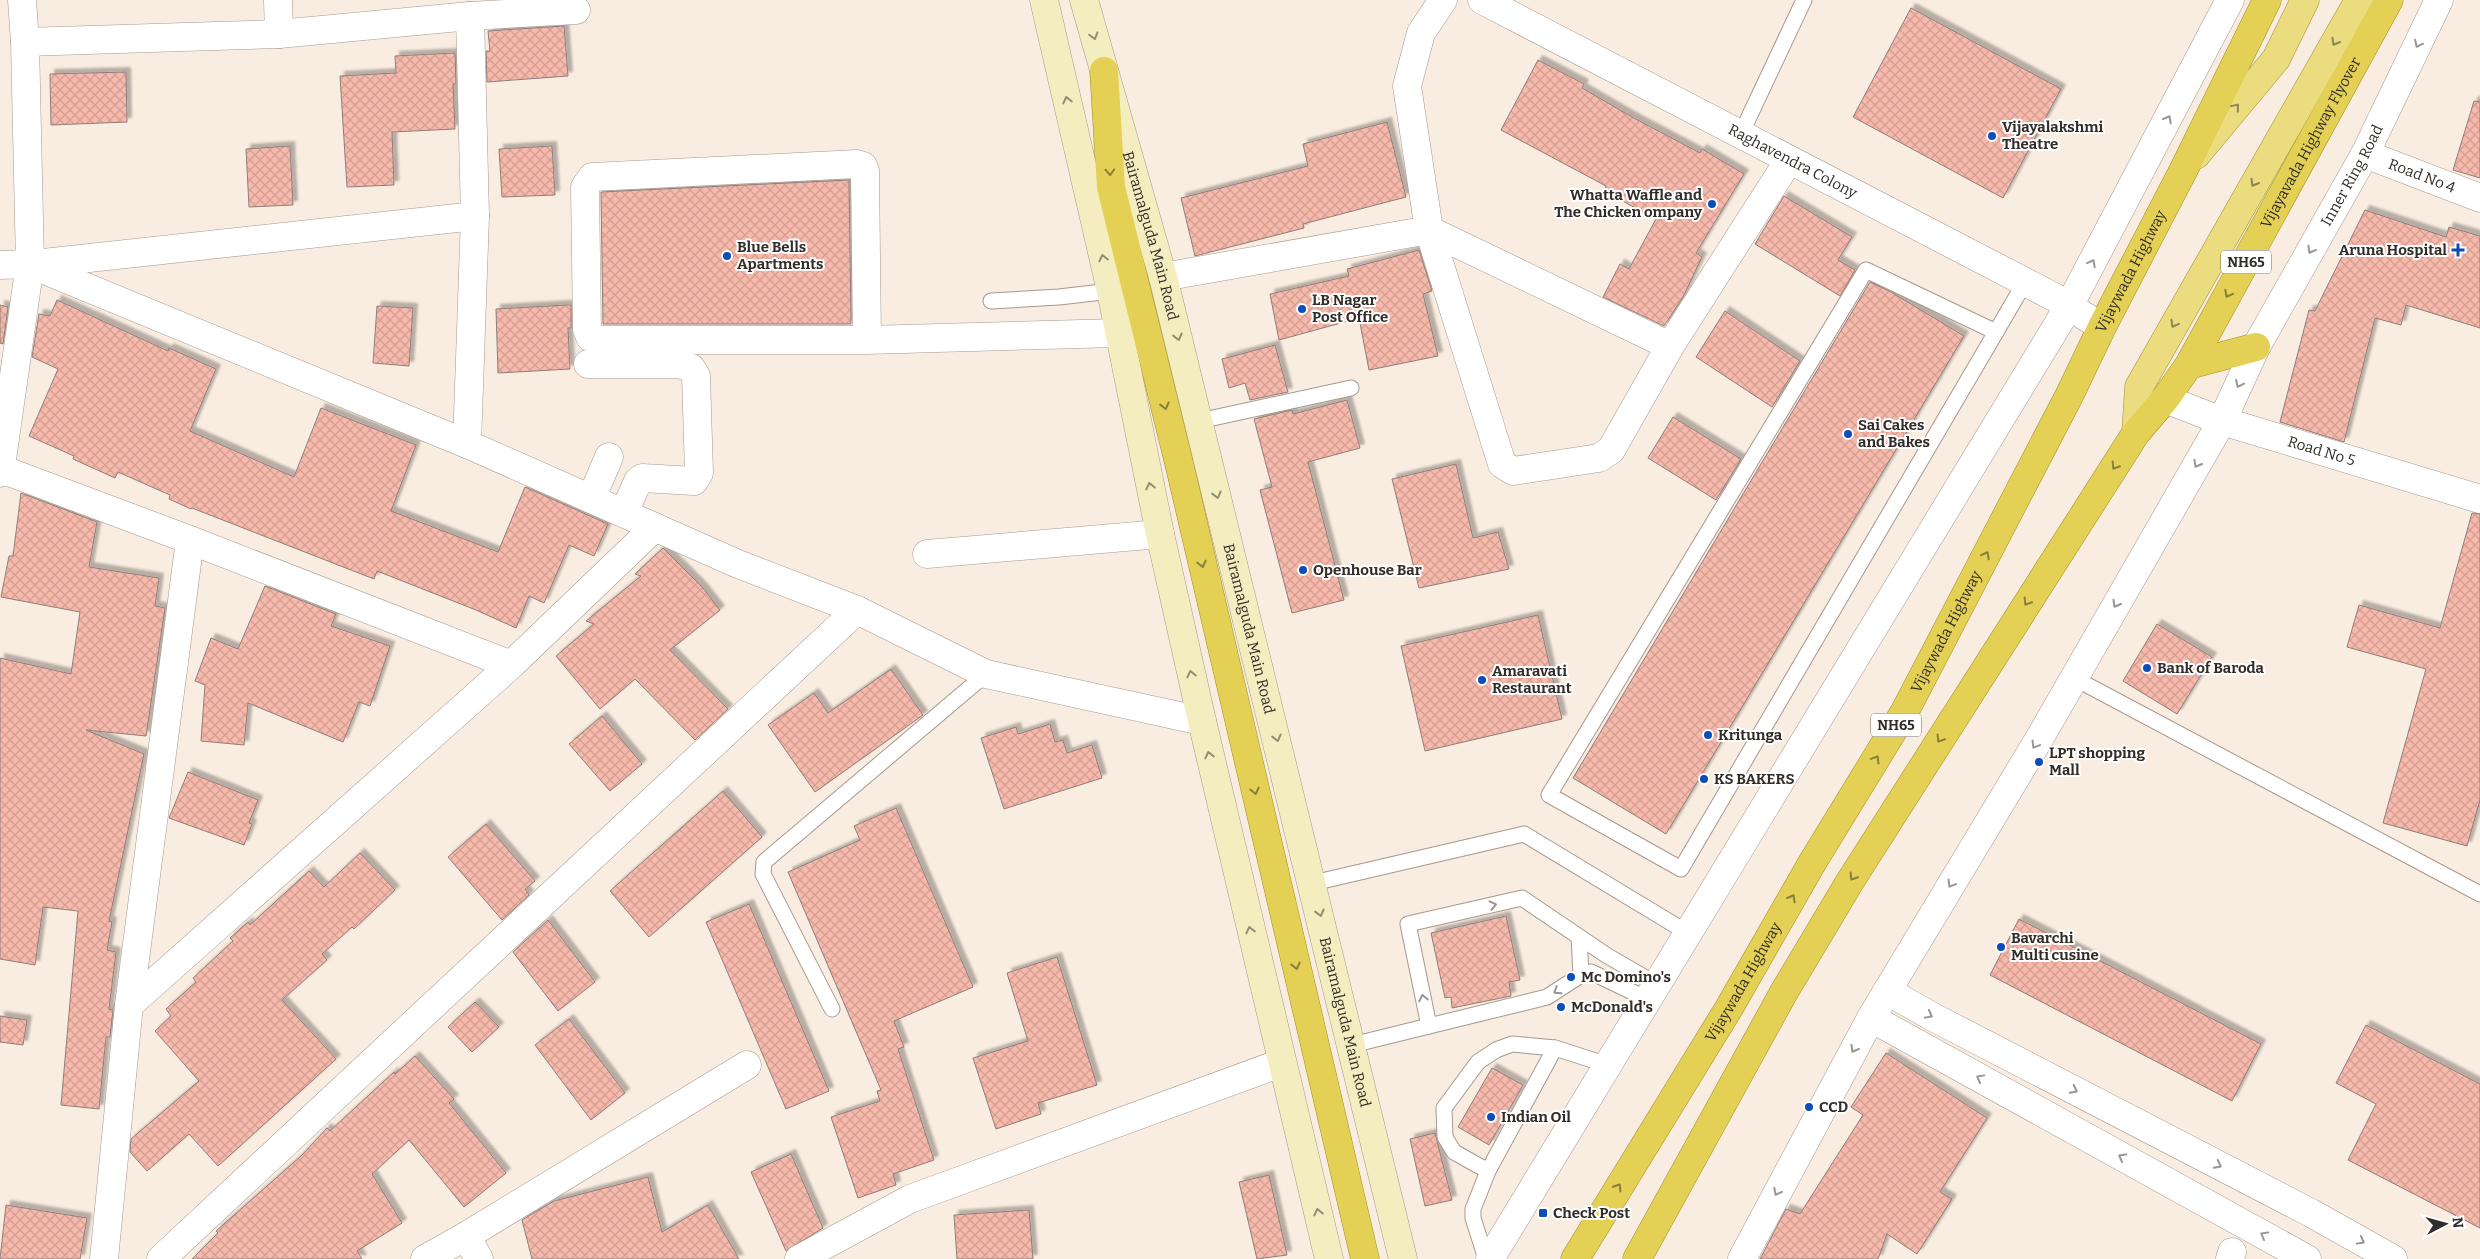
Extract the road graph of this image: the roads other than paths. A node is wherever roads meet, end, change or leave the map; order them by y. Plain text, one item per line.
1 (22, 0) edge
2 (278, 0) edge
3 (1044, 0) edge
4 (1084, 0) edge
5 (1443, 0) edge
6 (1482, 0) edge
7 (1804, 0) edge
8 (2230, 0) edge
9 (2266, 0) edge
10 (2305, 0) edge
11 (2359, 0) edge
12 (2389, 0) edge
13 (2439, 0) edge
14 (576, 10) dead end
15 (470, 16) junction
16 (279, 34) junction
17 (25, 42) junction
18 (1104, 71) junction
19 (1741, 134) junction
20 (2365, 154) junction
21 (1789, 160) junction
22 (2183, 171) junction
23 (2480, 198) edge
24 (475, 216) junction
25 (1430, 230) junction
26 (30, 264) junction
27 (0, 265) edge
28 (1163, 277) junction
29 (2025, 282) junction
30 (1110, 291) junction
31 (991, 301) dead end
32 (2069, 306) junction
33 (2102, 327) junction
34 (1996, 332) junction
35 (1118, 333) junction
36 (867, 340) junction
37 (1670, 346) junction
38 (2256, 347) junction
39 (588, 364) dead end
40 (2189, 365) junction
41 (1351, 388) dead end
42 (2165, 399) junction
43 (2222, 421) junction
44 (1199, 422) junction
45 (2136, 433) junction
46 (468, 444) junction
47 (609, 457) dead end
48 (1, 469) edge
49 (0, 473) edge
50 (591, 499) junction
51 (2480, 499) edge
52 (624, 513) junction
53 (655, 527) junction
54 (1160, 534) junction
55 (190, 540) junction
56 (926, 554) dead end
57 (857, 610) junction
58 (511, 665) junction
59 (986, 674) junction
60 (2074, 678) junction
61 (1202, 721) junction
62 (1312, 883) junction
63 (2480, 894) edge
64 (1688, 933) junction
65 (1579, 937) junction
66 (1581, 975) junction
67 (1887, 991) junction
68 (1651, 992) junction
69 (129, 1005) junction
70 (832, 1009) dead end
71 (1871, 1018) junction
72 (1429, 1026) junction
73 (1352, 1045) junction
74 (1555, 1048) junction
75 (1281, 1063) junction
76 (747, 1065) dead end
77 (1608, 1065) junction
78 (1488, 1171) junction
79 (466, 1236) junction
80 (104, 1259) edge
81 (161, 1259) edge
82 (425, 1259) edge
83 (479, 1259) edge
84 (799, 1259) edge
85 (1330, 1259) edge
86 (1365, 1259) edge
87 (1403, 1259) edge
88 (1486, 1259) edge
89 (1490, 1259) edge
90 (1575, 1259) edge
91 (1637, 1259) edge
92 (1742, 1259) edge
93 (2307, 1259) edge
94 (2393, 1259) edge

1 - 17 street
2 - 16 street
30 -> 3 main road
4 -> 18 main road, Bairamalguda Main Road
5 - 25 street
6 - 19 street, Raghavendra Colony
7 - 19 lane
32 -> 8 street
9 - 22 highway, NH65
22 -> 10 main road, Vijaywada Highway
11 -> 45 main road
12 -> 40 highway, Vijayavada Highway Flyover / NH65
13 -> 20 street, Inner Ring Road
14 - 15 street
15 - 16 street
15 - 24 street
16 - 17 street
17 - 26 street
18 - 28 main road, Bairamalguda Main Road
18 -> 86 highway
19 - 21 street, Raghavendra Colony
20 - 23 street, Road No 4
20 -> 38 street, Inner Ring Road
21 - 29 street, Raghavendra Colony
21 - 37 street
22 - 33 highway, Vijaywada Highway / NH65
24 - 26 street
24 - 46 street
25 - 28 street
25 - 37 street
25 - 37 street
26 - 27 street
26 - 46 street
26 - 48 street
28 -> 44 main road, Bairamalguda Main Road
29 - 32 street, Raghavendra Colony
29 - 34 lane
30 - 31 lane
30 - 35 main road
32 - 33 street, Raghavendra Colony
32 - 64 street
90 -> 33 highway, Vijaywada Highway / NH65
34 - 34 lane
35 - 36 street
54 -> 35 main road
36 - 36 street
38 - 40 highway
38 -> 43 street, Inner Ring Road
39 - 52 street
40 - 42 highway, NH65
41 - 44 lane
42 - 43 street, Road No 5
42 - 45 highway, NH65
43 - 51 street, Road No 5
43 -> 60 street, Inner Ring Road
44 -> 62 main road, Bairamalguda Main Road
45 -> 91 highway, NH65
46 - 50 street
47 - 50 street
48 - 49 street
48 - 55 street
50 - 52 street
52 - 53 street
53 - 57 street
53 - 58 street
54 - 56 street
61 -> 54 main road
55 - 58 street
55 - 69 street
57 - 59 street
57 - 81 street
58 - 69 street
59 - 61 street
59 - 70 lane
60 - 63 lane
60 -> 67 street, Inner Ring Road
75 -> 61 main road
62 - 64 lane
62 -> 73 main road, Bairamalguda Main Road
64 - 68 street
65 - 66 lane
65 - 68 lane
72 -> 65 lane
66 - 68 lane
66 -> 72 lane
67 - 71 street, Inner Ring Road
67 -> 94 street
68 - 77 street
69 - 80 street
71 -> 92 street, Inner Ring Road
93 -> 71 street
72 - 73 lane
73 - 87 main road, Bairamalguda Main Road
74 - 77 lane
74 - 78 lane
74 - 78 lane
75 - 84 street
85 -> 75 main road
76 - 79 street
77 - 89 street
78 - 88 lane
79 - 82 street
79 - 83 street

